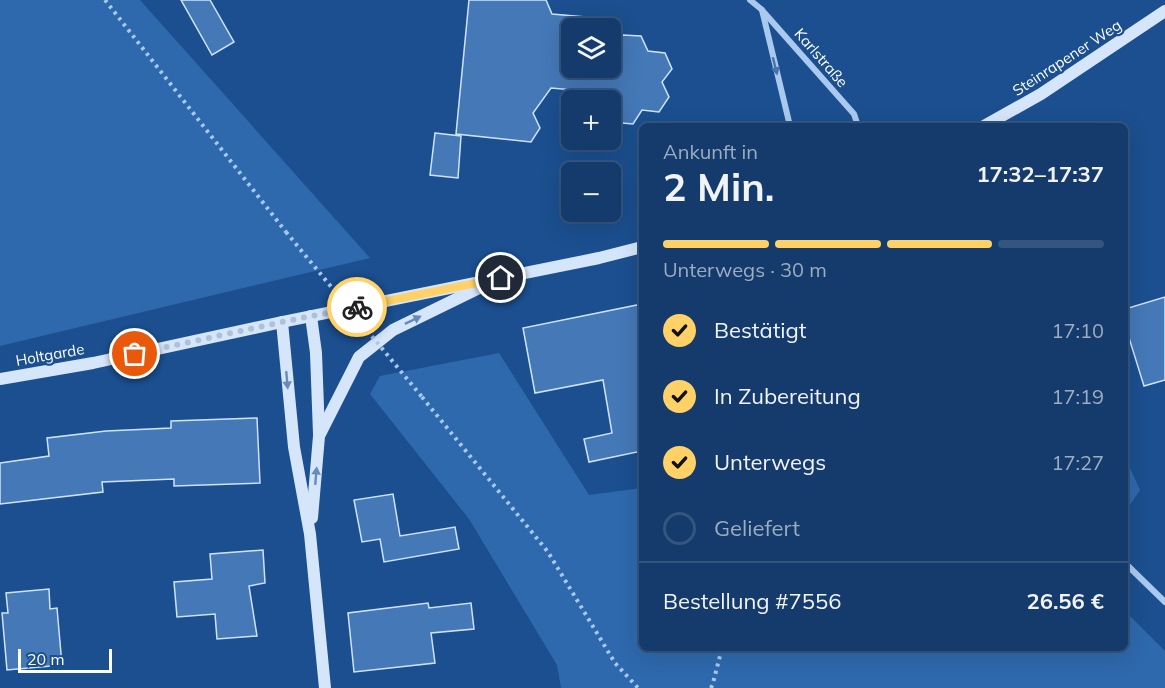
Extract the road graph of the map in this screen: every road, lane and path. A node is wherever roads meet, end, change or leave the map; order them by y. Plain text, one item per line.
1 (105, 0) edge
2 (750, 0) edge
3 (761, 9) junction
4 (1165, 11) edge
5 (789, 123) edge
6 (857, 123) edge
7 (989, 123) edge
8 (639, 248) edge
9 (501, 278) junction
10 (311, 316) junction
11 (282, 322) junction
12 (0, 379) edge
13 (319, 436) junction
14 (310, 534) junction
15 (1128, 566) edge
16 (1165, 602) edge
17 (721, 651) edge
18 (325, 688) edge
19 (638, 688) edge
20 (711, 688) edge

1 - 19 path, bridge
2 - 3 street, Karlstraße
3 -> 5 street, Karlstraße
3 - 6 street, Karlstraße
4 - 7 street, Steinrapener Weg
8 - 9 street
9 - 10 street
13 -> 9 street
10 - 11 street
10 - 13 street
11 - 12 street, Holtgarde
11 -> 14 street
14 -> 13 street
14 - 18 street
15 - 16 street
17 - 20 path

